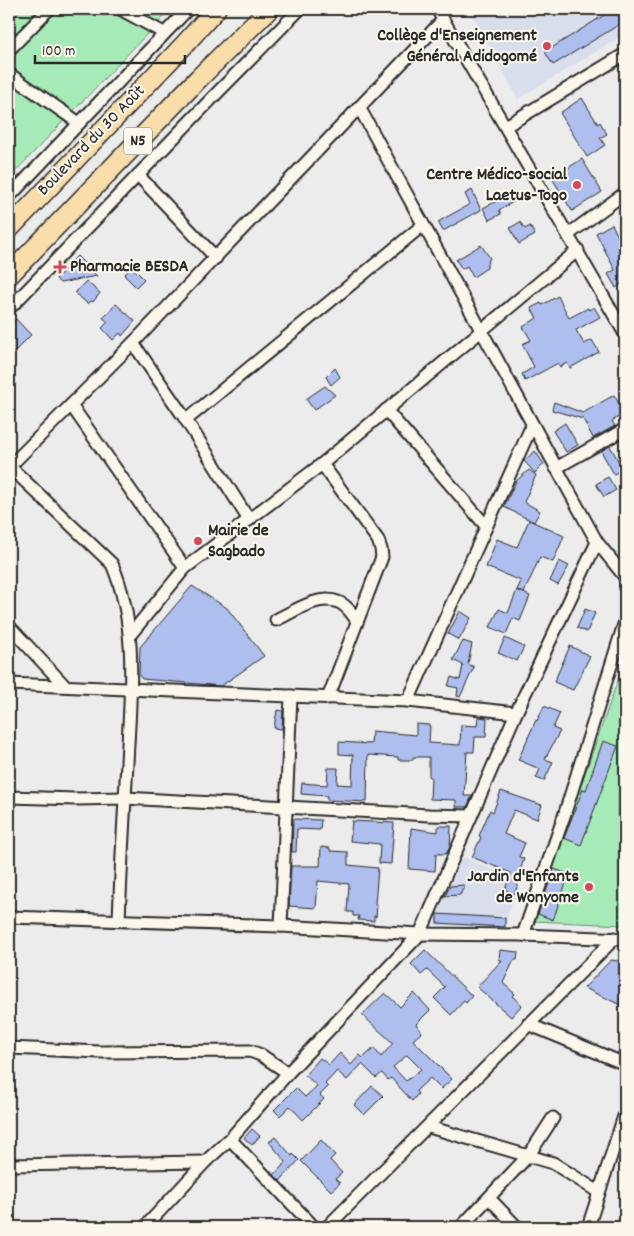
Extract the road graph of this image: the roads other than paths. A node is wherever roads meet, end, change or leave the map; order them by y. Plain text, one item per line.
1 (49, 9) edge
2 (120, 9) edge
3 (188, 9) edge
4 (216, 9) edge
5 (269, 9) edge
6 (300, 9) edge
7 (437, 9) edge
8 (443, 20) junction
9 (164, 34) junction
10 (9, 50) edge
11 (625, 54) edge
12 (9, 74) edge
13 (359, 107) junction
14 (78, 124) junction
15 (506, 126) junction
16 (138, 175) junction
17 (9, 197) edge
18 (622, 199) edge
19 (423, 226) junction
20 (9, 229) edge
21 (569, 234) junction
22 (578, 250) junction
23 (216, 258) junction
24 (9, 275) edge
25 (9, 310) edge
26 (481, 331) junction
27 (625, 334) edge
28 (133, 344) junction
29 (71, 405) junction
30 (386, 410) junction
31 (186, 420) junction
32 (532, 426) junction
33 (625, 429) edge
34 (322, 464) junction
35 (9, 467) edge
36 (556, 468) junction
37 (249, 520) junction
38 (486, 526) junction
39 (597, 542) junction
40 (185, 568) junction
41 (625, 577) edge
42 (276, 620) dead end
43 (357, 621) junction
44 (625, 621) edge
45 (9, 626) edge
46 (130, 635) junction
47 (9, 684) edge
48 (65, 686) junction
49 (131, 688) junction
50 (291, 696) junction
51 (328, 698) junction
52 (408, 701) junction
53 (516, 713) junction
54 (9, 798) edge
55 (125, 798) junction
56 (286, 807) junction
57 (471, 816) junction
58 (9, 917) edge
59 (119, 920) junction
60 (281, 926) junction
61 (420, 934) junction
62 (523, 935) junction
63 (620, 939) edge
64 (528, 1024) junction
65 (9, 1048) edge
66 (625, 1064) edge
67 (288, 1073) junction
68 (625, 1113) edge
69 (553, 1118) dead end
70 (429, 1127) junction
71 (230, 1139) junction
72 (529, 1155) junction
73 (205, 1162) junction
74 (9, 1165) edge
75 (598, 1196) junction
76 (489, 1198) junction
77 (145, 1227) edge
78 (314, 1227) edge
79 (327, 1227) edge
80 (461, 1227) edge
81 (517, 1227) edge
82 (588, 1227) edge

1 - 10 street
2 - 9 street
3 - 9 street
4 - 20 highway, Boulevard du 30 Août / N5
5 - 24 highway, Boulevard du 30 Août / N5
6 - 16 street
7 - 8 street
8 - 13 street
8 - 15 street
9 - 14 street
11 - 15 street
12 - 14 street
13 - 19 street
13 - 23 street
14 - 17 street
15 - 21 street
16 - 23 street
16 - 25 street
18 - 21 street
19 - 26 street
19 - 31 street
21 - 22 street
22 - 26 street
22 - 27 street
23 - 28 street
26 - 30 street
26 - 32 street
28 - 29 street
28 - 31 street
29 - 35 street
29 - 40 street
30 - 34 street
30 - 38 street
31 - 37 street
32 - 36 street
32 - 38 street
33 - 36 street
34 - 37 street
34 - 43 street
35 - 46 street
36 - 39 street
37 - 40 street
38 - 52 street
39 - 41 street
39 - 53 street
40 - 46 street
42 - 43 street
43 - 51 street
44 - 62 street
45 - 48 street
46 - 49 street
47 - 48 street
48 - 49 street
49 - 50 street
49 - 55 street
50 - 51 street
50 - 56 street
51 - 52 street
52 - 53 street
53 - 57 street
54 - 55 street
55 - 56 street
55 - 59 street
56 - 57 street
56 - 60 street
57 - 61 street
58 - 59 street
59 - 60 street
60 - 61 street
61 - 62 street
61 - 67 street
62 - 63 street
63 - 64 street
64 - 66 street
64 - 70 street
65 - 67 street
67 - 71 street
68 - 75 street
69 - 72 street
70 - 72 street
70 - 79 street
71 - 73 street
71 - 78 street
72 - 75 street
72 - 76 street
73 - 74 street
73 - 77 street
75 - 82 street
76 - 80 street
76 - 81 street

